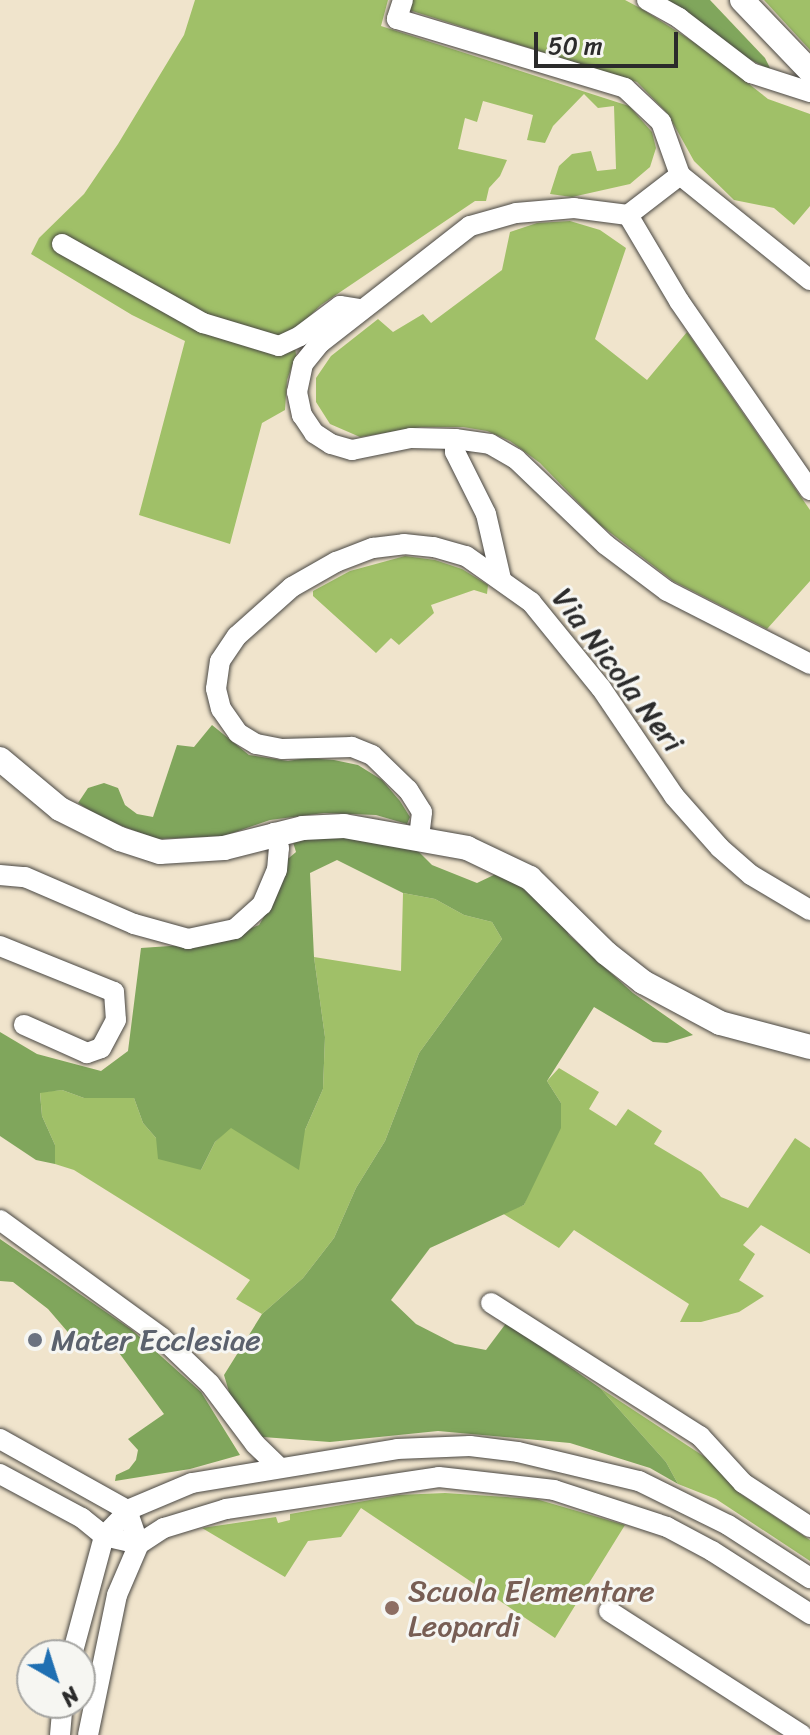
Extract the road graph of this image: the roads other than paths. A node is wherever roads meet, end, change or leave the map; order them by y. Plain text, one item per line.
1 (403, 0) edge
2 (647, 0) edge
3 (742, 0) edge
4 (810, 71) edge
5 (810, 92) edge
6 (680, 175) junction
7 (628, 215) junction
8 (62, 244) dead end
9 (810, 280) edge
10 (359, 309) junction
11 (455, 439) junction
12 (810, 490) edge
13 (501, 579) junction
14 (810, 664) edge
15 (0, 759) edge
16 (274, 833) junction
17 (419, 837) junction
18 (0, 875) edge
19 (810, 910) edge
20 (0, 946) edge
21 (24, 1025) dead end
22 (810, 1047) edge
23 (0, 1220) edge
24 (491, 1303) dead end
25 (0, 1439) edge
26 (397, 1449) junction
27 (278, 1466) junction
28 (60, 1471) junction
29 (0, 1474) edge
30 (220, 1478) junction
31 (401, 1482) junction
32 (45, 1497) junction
33 (226, 1509) junction
34 (127, 1510) junction
35 (728, 1525) junction
36 (810, 1527) edge
37 (104, 1536) junction
38 (139, 1544) junction
39 (712, 1551) junction
40 (810, 1578) edge
41 (609, 1611) dead end
42 (810, 1614) edge
43 (76, 1639) edge
44 (96, 1691) edge
45 (96, 1701) edge
46 (103, 1735) edge
47 (802, 1735) edge

1 - 6 street
2 - 5 street
3 - 4 street
6 - 7 street
6 - 9 street
7 - 10 street
7 - 12 street
8 - 10 street
10 - 11 street
11 - 13 street
11 - 14 street
13 - 17 street, Via Nicola Neri
13 - 19 street, Via Nicola Neri
15 - 16 street
16 - 17 street
16 - 18 street
17 - 22 street
20 - 21 street
23 - 27 street
24 - 36 street
25 - 28 street
26 - 27 street
26 - 31 street
26 - 35 street
27 - 30 street
28 - 32 street
28 - 34 street
29 - 32 street
30 - 33 street
30 - 34 street
31 - 33 street
31 - 39 street
32 - 37 street
33 - 38 street
34 - 37 street
34 - 38 street
35 - 39 street
35 - 40 street
37 - 38 street
37 - 43 street
38 - 44 street
39 - 42 street
41 - 47 street
45 - 46 street

